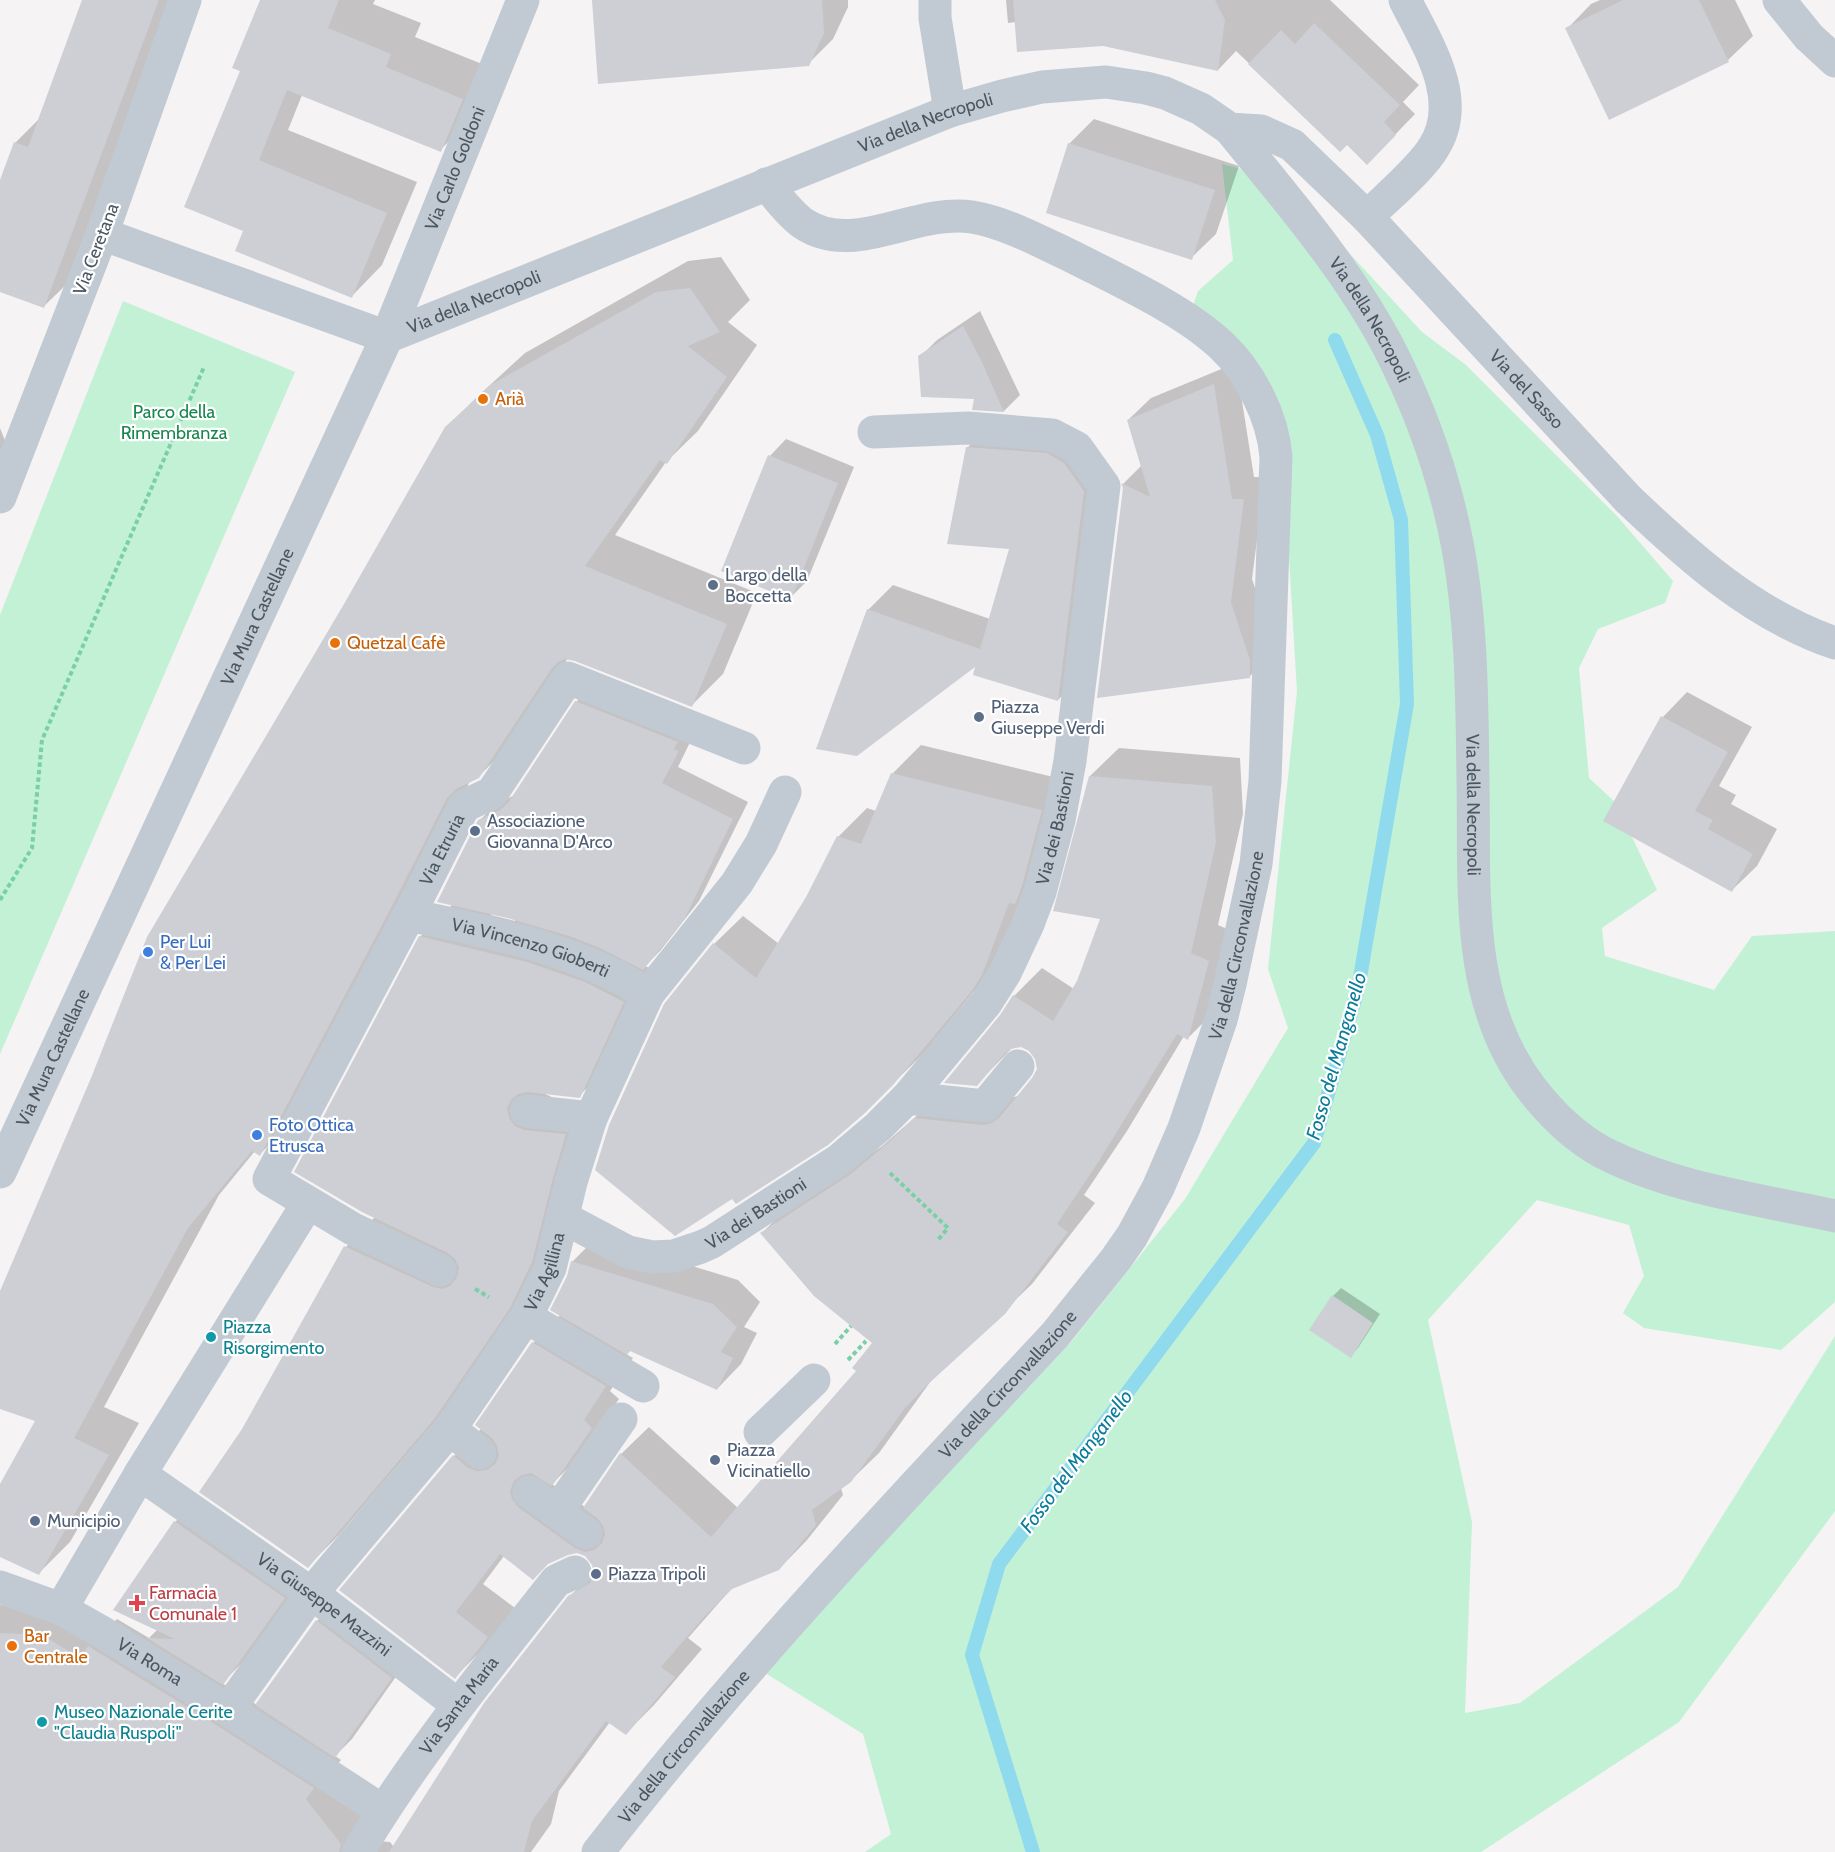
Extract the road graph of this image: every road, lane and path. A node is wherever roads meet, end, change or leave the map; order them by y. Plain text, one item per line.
1 (185, 0) edge
2 (523, 0) edge
3 (935, 0) edge
4 (1406, 0) edge
5 (1779, 0) edge
6 (1835, 61) edge
7 (950, 111) junction
8 (1230, 129) junction
9 (766, 184) junction
10 (1367, 217) junction
11 (102, 234) junction
12 (387, 337) junction
13 (204, 367) dead end
14 (874, 432) dead end
15 (0, 497) edge
16 (1835, 643) edge
17 (744, 748) dead end
18 (785, 792) dead end
19 (0, 900) edge
20 (409, 915) junction
21 (648, 994) junction
22 (1018, 1066) dead end
23 (907, 1098) junction
24 (526, 1111) dead end
25 (591, 1118) junction
26 (859, 1144) junction
27 (0, 1172) edge
28 (308, 1203) junction
29 (1835, 1216) edge
30 (562, 1217) junction
31 (937, 1241) dead end
32 (440, 1270) joint
33 (526, 1317) junction
34 (814, 1380) dead end
35 (643, 1386) dead end
36 (621, 1419) dead end
37 (450, 1428) junction
38 (760, 1432) dead end
39 (480, 1453) dead end
40 (140, 1474) junction
41 (529, 1492) dead end
42 (557, 1512) junction
43 (586, 1533) dead end
44 (574, 1572) dead end
45 (0, 1587) edge
46 (311, 1594) junction
47 (61, 1609) junction
48 (458, 1705) junction
49 (228, 1710) junction
50 (382, 1811) junction
51 (358, 1852) edge
52 (598, 1852) edge

1 - 11 street, Via Ceretana
2 - 12 street, Via Carlo Goldoni
3 - 7 street
4 - 10 street
5 - 6 street
7 - 8 street, Via della Necropoli
7 - 9 street, Via della Necropoli
8 - 10 street, Via del Sasso
8 - 29 street, Via della Necropoli
9 - 12 street, Via della Necropoli
9 - 52 street, Via della Circonvallazione
10 - 16 street, Via del Sasso
11 - 12 street
11 - 15 street, Via Ceretana
12 - 27 street, Via Mura Castellane
13 - 19 path
14 - 23 street, Via dei Bastioni
17 - 20 street, Via Etruria
18 - 21 street, Via Agillina
20 - 21 street, Via Vincenzo Gioberti
20 - 28 street, Via Etruria
21 - 25 street, Via Agillina
22 - 23 street
23 - 26 street, Via dei Bastioni
24 - 25 street
25 - 30 street, Via Agillina
26 - 30 street, Via dei Bastioni
26 - 31 path
28 - 32 street
28 - 40 street
30 - 33 street, Via Agillina
32 - 33 path
33 - 35 street
33 - 37 street, Via Agillina
34 - 38 street
36 - 42 street
37 - 39 street
37 - 46 street, Via Agillina
40 - 46 street, Via Giuseppe Mazzini
40 - 47 street
41 - 42 street
42 - 43 street
44 - 48 street, Via Santa Maria
45 - 47 street, Via Roma
46 - 48 street, Via Giuseppe Mazzini
46 - 49 street, Via Agillina
47 - 49 street, Via Roma
48 - 50 street, Via Santa Maria
49 - 50 street, Via Roma
50 - 51 street, Via Santa Maria

